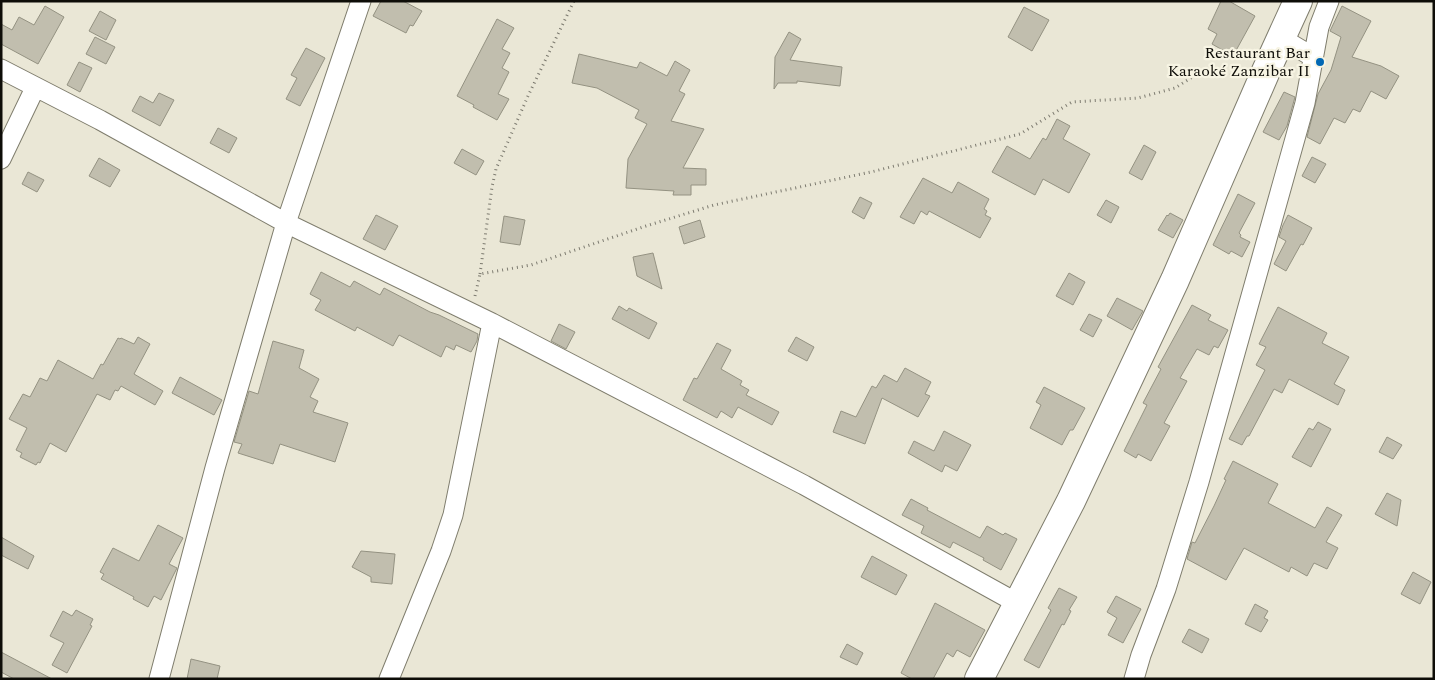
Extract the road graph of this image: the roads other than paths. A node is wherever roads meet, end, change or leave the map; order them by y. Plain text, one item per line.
1 (361, 1) edge
2 (1298, 1) edge
3 (1329, 1) edge
4 (1281, 38) junction
5 (1313, 57) junction
6 (1, 69) edge
7 (35, 88) junction
8 (1, 159) edge
9 (286, 223) junction
10 (492, 323) junction
11 (1017, 603) junction
12 (159, 679) edge
13 (389, 679) edge
14 (979, 679) edge
15 (1134, 679) edge

1 - 9 street
2 - 4 main road
3 - 5 street
4 - 5 street
4 - 11 main road
5 - 15 street
6 - 7 street
7 - 8 street
7 - 9 street
9 - 10 street
9 - 12 street
10 - 11 street
10 - 13 street
11 - 14 main road

